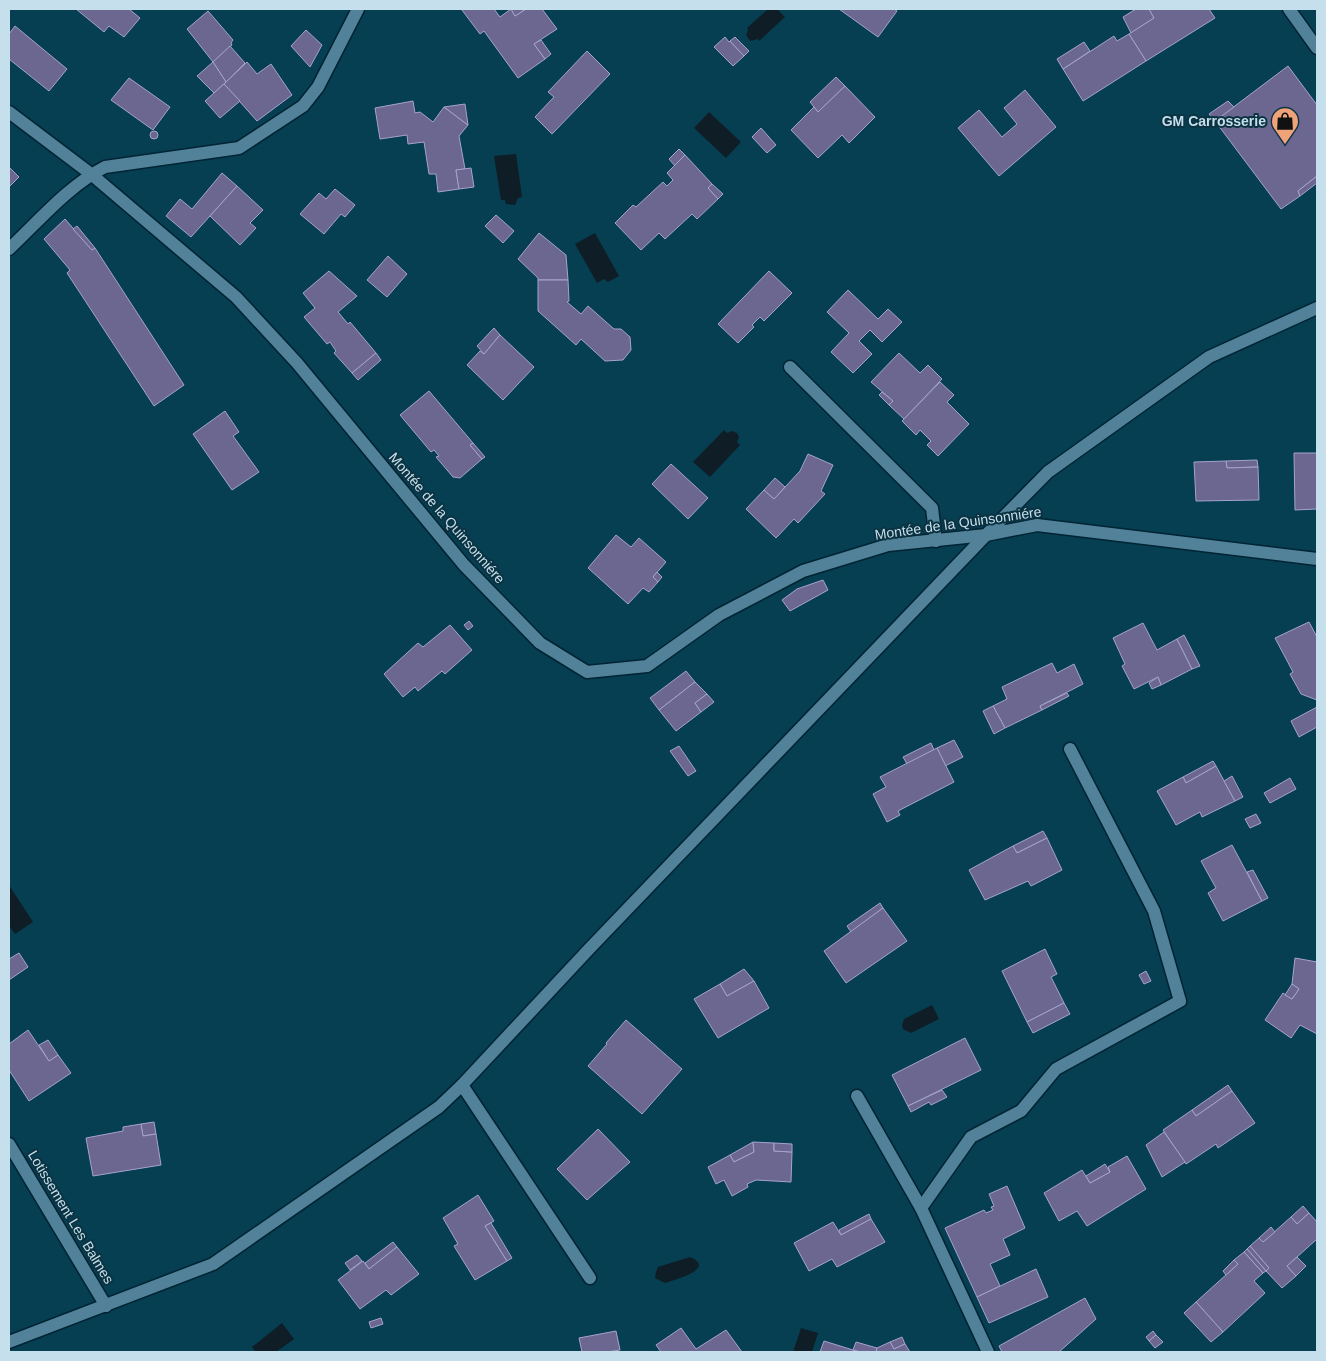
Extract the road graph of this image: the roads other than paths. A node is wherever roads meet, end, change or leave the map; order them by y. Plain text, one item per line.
1 (358, 9) edge
2 (1289, 9) edge
3 (1317, 48) edge
4 (9, 112) edge
5 (91, 174) junction
6 (9, 249) edge
7 (1317, 308) edge
8 (790, 367) dead end
9 (986, 535) junction
10 (936, 540) junction
11 (1317, 559) edge
12 (1070, 748) dead end
13 (462, 1085) junction
14 (857, 1096) dead end
15 (9, 1144) edge
16 (921, 1208) junction
17 (590, 1278) dead end
18 (106, 1306) junction
19 (9, 1342) edge
20 (988, 1352) edge

1 - 5 street
2 - 3 street
4 - 5 street, Montée de la Quinsonniére
5 - 6 street
5 - 10 street, Montée de la Quinsonniére
7 - 9 street
8 - 10 street
9 - 10 street, Montée de la Quinsonniére
9 - 11 street, Montée de la Quinsonniére
9 - 13 street
12 - 16 street
13 - 17 street
13 - 18 street
14 - 16 street
15 - 18 street, Lotissement Les Balmes
16 - 20 street
18 - 19 street

